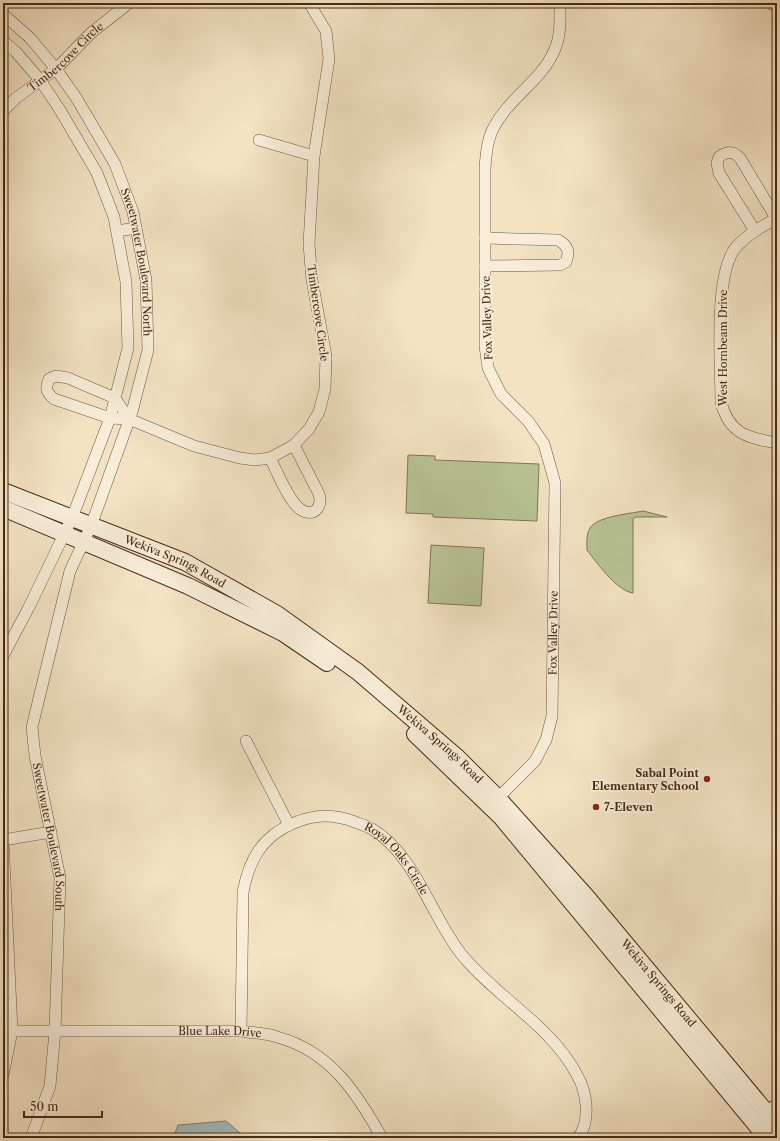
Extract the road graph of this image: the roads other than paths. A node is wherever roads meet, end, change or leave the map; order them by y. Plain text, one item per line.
1 (129, 3) edge
2 (309, 3) edge
3 (560, 3) edge
4 (770, 3) edge
5 (777, 7) edge
6 (3, 14) edge
7 (3, 40) edge
8 (56, 69) junction
9 (40, 80) junction
10 (3, 111) edge
11 (259, 140) dead end
12 (314, 156) junction
13 (776, 218) edge
14 (136, 228) junction
15 (117, 230) junction
16 (755, 231) junction
17 (485, 238) junction
18 (485, 266) junction
19 (115, 398) junction
20 (110, 418) junction
21 (129, 419) junction
22 (777, 443) edge
23 (294, 445) junction
24 (270, 458) junction
25 (3, 491) edge
26 (3, 508) edge
27 (72, 518) junction
28 (91, 526) junction
29 (64, 533) junction
30 (83, 541) junction
31 (3, 656) edge
32 (246, 740) dead end
33 (494, 802) junction
34 (289, 825) junction
35 (51, 832) junction
36 (3, 840) edge
37 (12, 1031) junction
38 (55, 1031) junction
39 (241, 1031) junction
40 (3, 1075) edge
41 (774, 1115) edge
42 (766, 1135) edge
43 (31, 1138) edge
44 (382, 1138) edge
45 (578, 1138) edge

1 - 8 street, Timbercove Circle
2 - 12 street, Timbercove Circle
3 - 17 street, Fox Valley Drive
4 - 5 street
6 - 8 street, Sweetwater Boulevard North
7 - 9 street, Sweetwater Boulevard North
8 - 9 street, Timbercove Circle
8 - 14 street, Sweetwater Boulevard North
9 - 10 street, Timbercove Circle
9 - 15 street, Sweetwater Boulevard North
11 - 12 street
12 - 23 street, Timbercove Circle
13 - 16 street, West Hornbeam Drive
13 - 16 street
14 - 15 street
14 - 21 street, Sweetwater Boulevard North
15 - 19 street, Sweetwater Boulevard North
16 - 22 street, West Hornbeam Drive
17 - 18 street, Fox Valley Drive
17 - 18 street
18 - 33 street, Fox Valley Drive
19 - 20 street, Sweetwater Boulevard North
19 - 20 street
19 - 21 street
20 - 21 street
20 - 27 street, Sweetwater Boulevard North
21 - 24 street, Timbercove Circle
21 - 28 street, Sweetwater Boulevard North
23 - 24 street, Timbercove Circle
23 - 24 street
25 - 27 main road, Wekiva Springs Road
26 - 29 main road, Wekiva Springs Road
27 - 28 main road, Wekiva Springs Road
27 - 29 street
28 - 30 street, Sweetwater Boulevard North
28 - 33 main road, Wekiva Springs Road
29 - 30 main road, Wekiva Springs Road
29 - 31 street
30 - 33 main road, Wekiva Springs Road
30 - 35 street, Sweetwater Boulevard South
32 - 34 street
33 - 41 main road, Wekiva Springs Road
33 - 42 main road, Wekiva Springs Road
34 - 39 street, Royal Oaks Circle
34 - 45 street, Royal Oaks Circle
35 - 36 street
35 - 38 street, Sweetwater Boulevard South
36 - 37 street
37 - 38 street, Blue Lake Drive
37 - 40 street
38 - 39 street, Blue Lake Drive
38 - 43 street, Sweetwater Boulevard South
39 - 44 street, Blue Lake Drive
41 - 42 street

